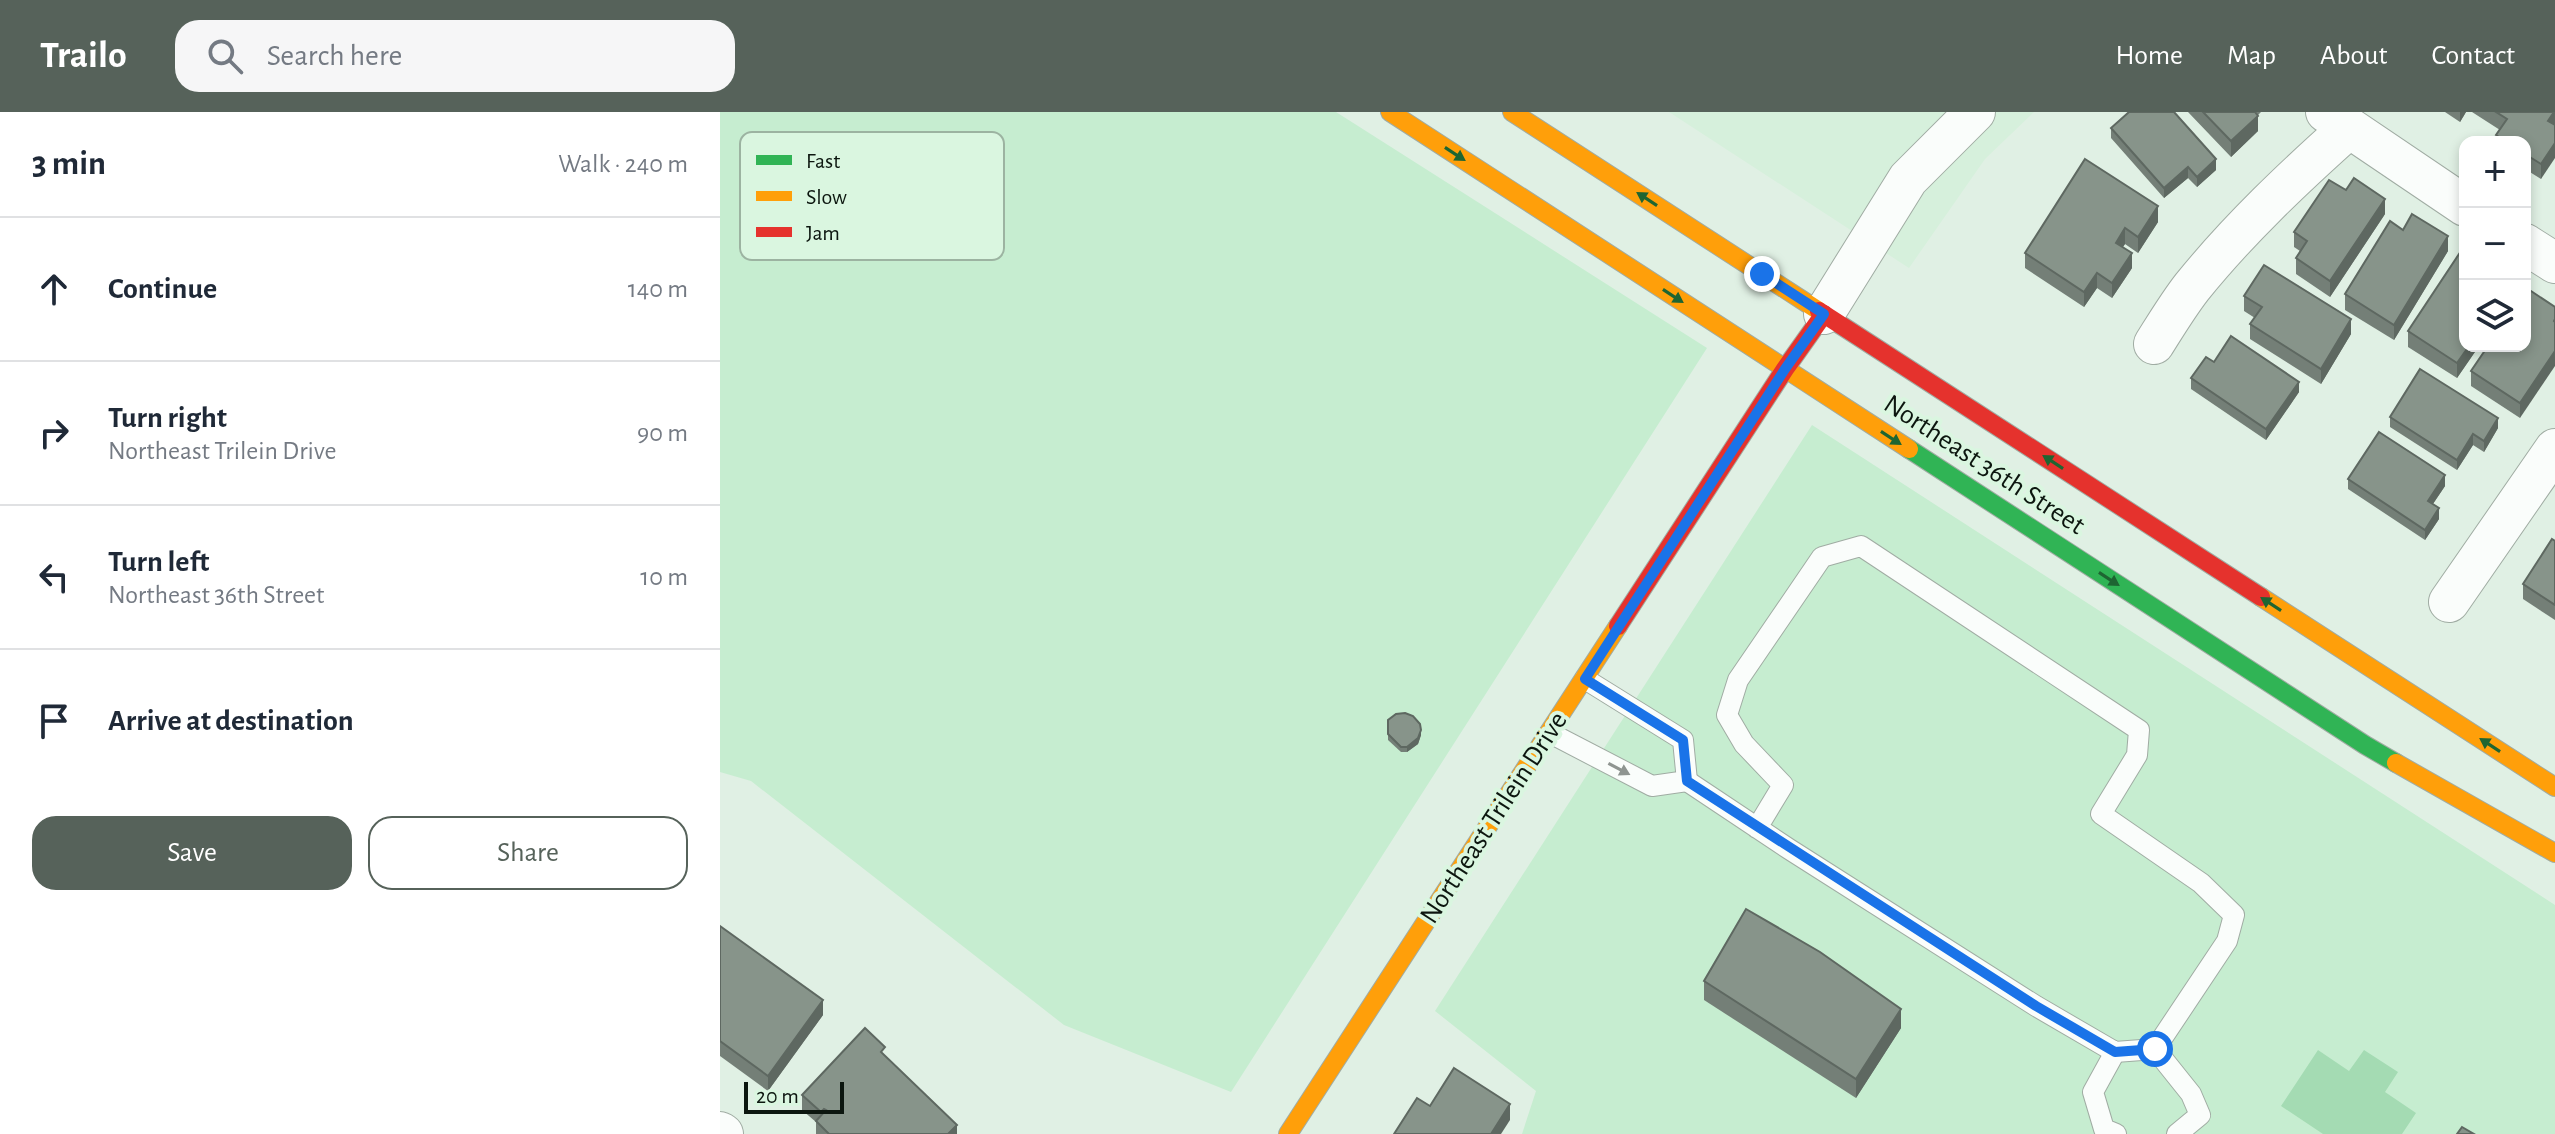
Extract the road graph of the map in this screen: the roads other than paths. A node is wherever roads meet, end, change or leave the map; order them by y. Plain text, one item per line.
1 (1390, 112) edge
2 (1512, 112) edge
3 (1964, 115) edge
4 (2337, 120) edge
5 (2459, 202) edge
6 (2531, 248) edge
7 (2555, 263) edge
8 (1824, 314) junction
9 (2154, 344) dead end
10 (1785, 369) junction
11 (2555, 449) edge
12 (2449, 602) dead end
13 (1585, 679) junction
14 (1550, 733) junction
15 (1687, 781) junction
16 (2555, 787) edge
17 (1757, 828) junction
18 (2555, 853) edge
19 (2155, 1049) junction
20 (2115, 1052) junction
21 (1288, 1134) edge
22 (2116, 1134) edge
23 (2177, 1134) edge

1 -> 10 main road, Northeast 36th Street
8 -> 2 main road, Northeast 36th Street
3 - 8 street, Northeast Trilein Drive
4 - 5 street
4 - 9 street
6 - 7 street
8 - 10 main road, Northeast Trilein Drive
16 -> 8 main road, Northeast 36th Street
10 - 13 main road, Northeast Trilein Drive
10 -> 18 main road, Northeast 36th Street
11 - 12 street
13 - 14 main road, Northeast Trilein Drive
13 - 15 lane
14 -> 15 lane
14 - 21 main road, Northeast Trilein Drive
15 - 17 lane
17 - 19 lane
17 - 20 lane
19 - 20 lane
19 - 23 lane
20 - 22 lane

